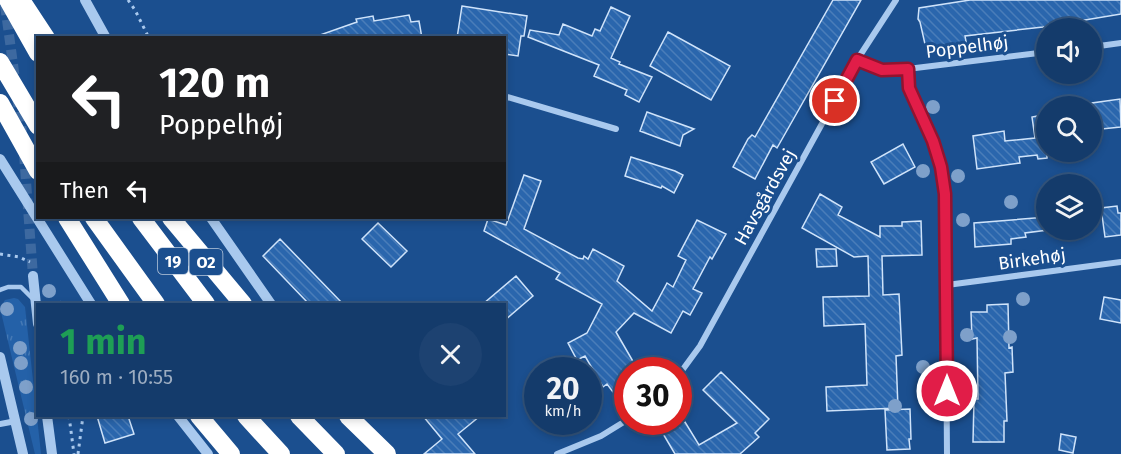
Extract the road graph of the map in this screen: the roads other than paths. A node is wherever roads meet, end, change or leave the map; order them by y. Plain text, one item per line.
1 (8, 0) edge
2 (21, 0) edge
3 (85, 0) edge
4 (896, 0) edge
5 (45, 36) edge
6 (105, 36) edge
7 (1121, 44) edge
8 (1102, 46) edge
9 (36, 49) edge
10 (1036, 53) edge
11 (857, 60) junction
12 (0, 62) edge
13 (908, 69) junction
14 (506, 97) edge
15 (0, 103) edge
16 (36, 123) edge
17 (616, 129) dead end
18 (0, 159) edge
19 (36, 167) tunnel mouth
20 (36, 216) edge
21 (38, 219) edge
22 (68, 219) edge
23 (95, 219) edge
24 (142, 219) edge
25 (172, 219) edge
26 (212, 219) edge
27 (1121, 262) edge
28 (33, 276) tunnel mouth
29 (947, 285) junction
30 (0, 290) edge
31 (91, 303) edge
32 (121, 303) edge
33 (155, 303) edge
34 (205, 303) edge
35 (242, 303) edge
36 (270, 303) edge
37 (36, 307) joint
38 (0, 357) edge
39 (692, 357) edge
40 (47, 417) edge
41 (179, 417) edge
42 (200, 417) edge
43 (247, 417) edge
44 (300, 417) edge
45 (349, 417) edge
46 (361, 417) edge
47 (16, 421) junction
48 (0, 424) edge
49 (614, 428) edge
50 (23, 454) edge
51 (52, 454) edge
52 (208, 454) edge
53 (231, 454) edge
54 (280, 454) edge
55 (336, 454) edge
56 (387, 454) edge
57 (394, 454) edge
58 (557, 454) edge
59 (947, 454) edge

1 - 9 highway
2 - 5 highway
3 - 6 street
4 - 11 street, Havsgårdsvej
7 - 8 street
10 - 13 street, Poppelhøj
11 - 13 street, Poppelhøj
11 - 39 street, Havsgårdsvej
12 - 16 highway
13 - 29 street
14 - 17 street
15 - 19 highway
18 - 20 street
21 - 31 street
22 - 32 highway
23 - 33 highway, 19
24 - 34 highway, 19
25 - 35 highway, O2
26 - 36 street
27 - 29 street, Birkehøj
28 - 37 street
29 - 59 street
30 - 37 lane
38 - 47 street
40 - 51 street
41 - 52 street
42 - 53 highway
43 - 54 highway
44 - 55 highway
45 - 56 highway
46 - 57 street
47 - 48 street
47 - 50 street
49 - 58 street

